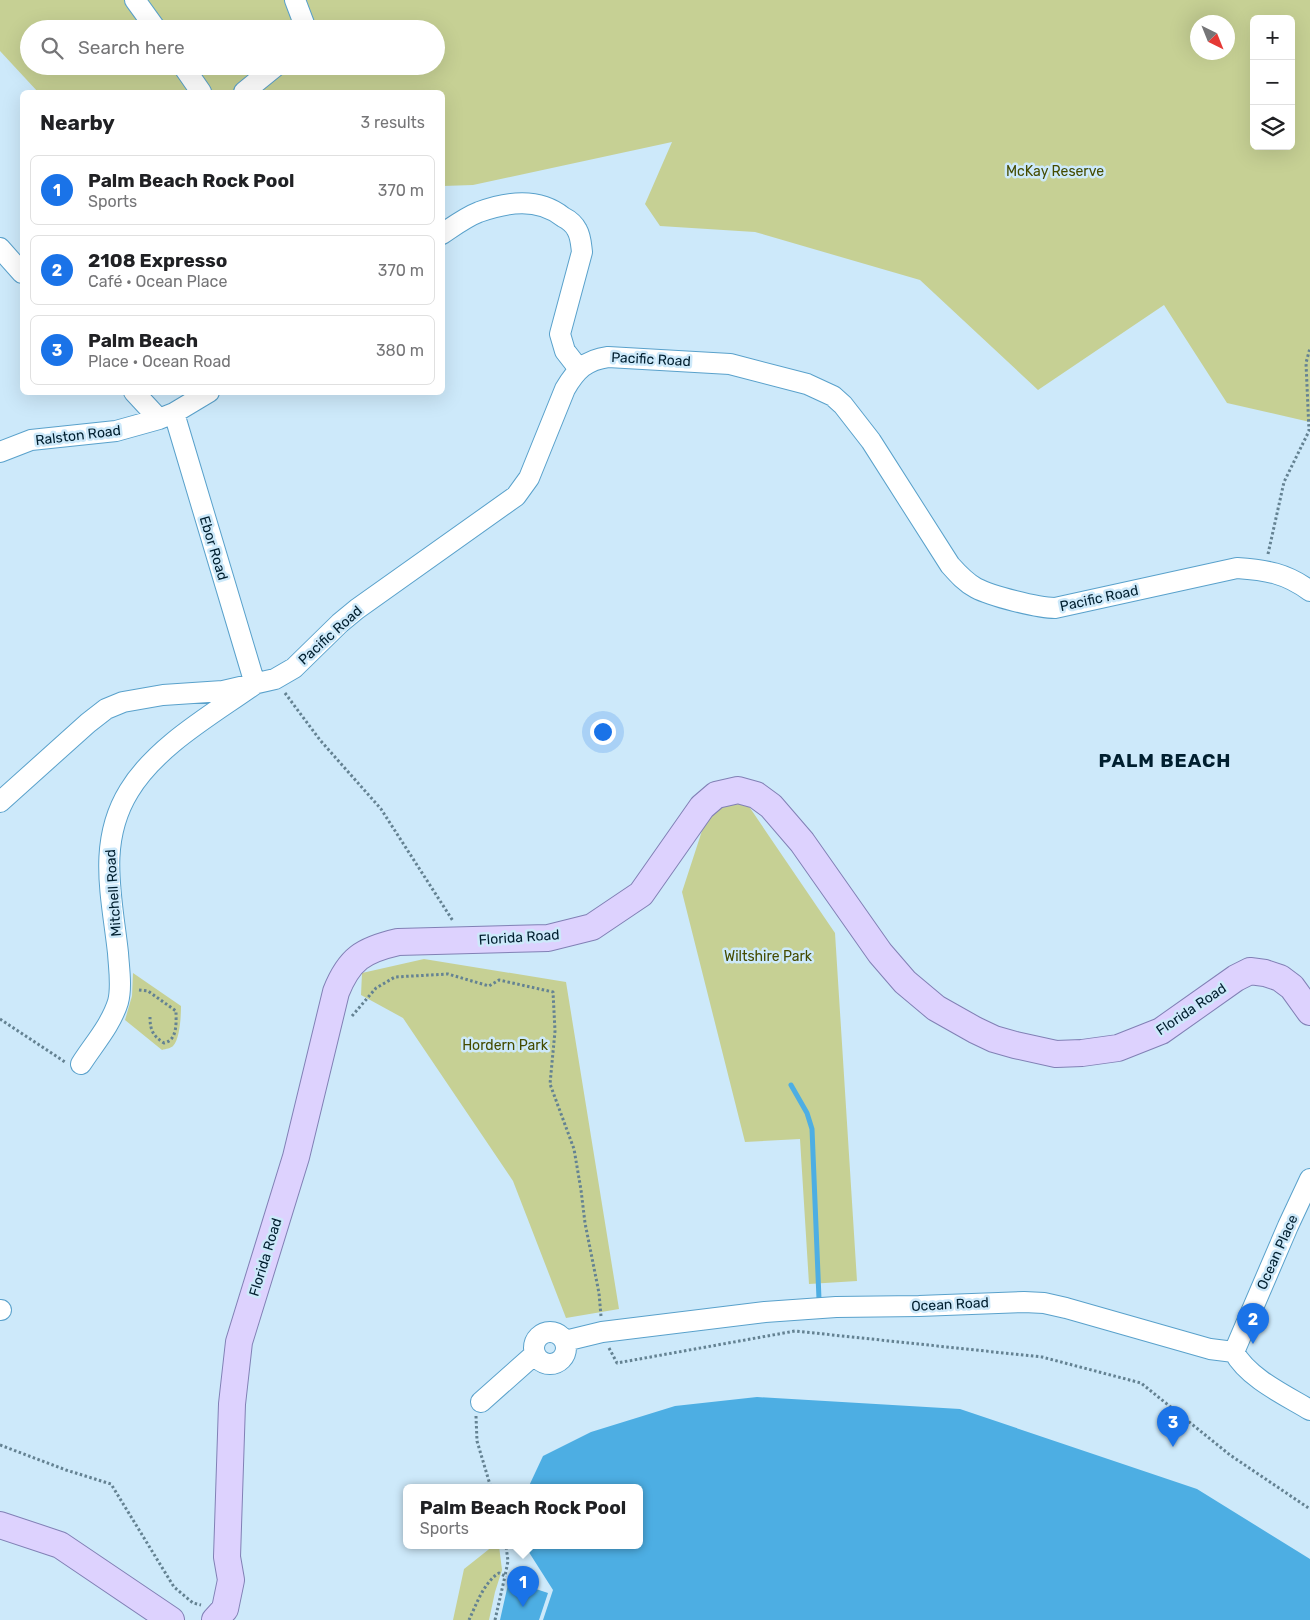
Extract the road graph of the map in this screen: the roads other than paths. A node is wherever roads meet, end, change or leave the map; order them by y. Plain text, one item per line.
1 (135, 0) edge
2 (295, 0) edge
3 (149, 20) edge
4 (303, 20) edge
5 (190, 75) edge
6 (265, 75) edge
7 (201, 90) edge
8 (246, 90) edge
9 (445, 232) edge
10 (0, 248) edge
11 (20, 271) edge
12 (579, 369) junction
13 (138, 395) edge
14 (204, 395) edge
15 (166, 416) junction
16 (0, 452) edge
17 (1310, 591) edge
18 (255, 684) junction
19 (0, 802) edge
20 (1310, 1012) edge
21 (80, 1064) road end
22 (1310, 1179) edge
23 (1234, 1352) junction
24 (481, 1402) road end
25 (1310, 1410) edge
26 (0, 1525) edge
27 (220, 1615) edge
28 (171, 1620) edge

1 - 3 street
2 - 4 street
5 - 7 street
6 - 8 street
9 - 12 street
10 - 11 street
12 - 17 street, Pacific Road
12 - 18 street, Pacific Road
13 - 15 street, Ebor Road
14 - 15 street, Ralston Road
15 - 16 street, Ralston Road
15 - 18 street, Ebor Road
18 - 19 street, Pacific Road
18 - 21 street, Mitchell Road
20 - 27 main road, Florida Road
22 - 23 street, Ocean Place
23 - 24 street, Ocean Road
23 - 25 street
26 - 28 main road

